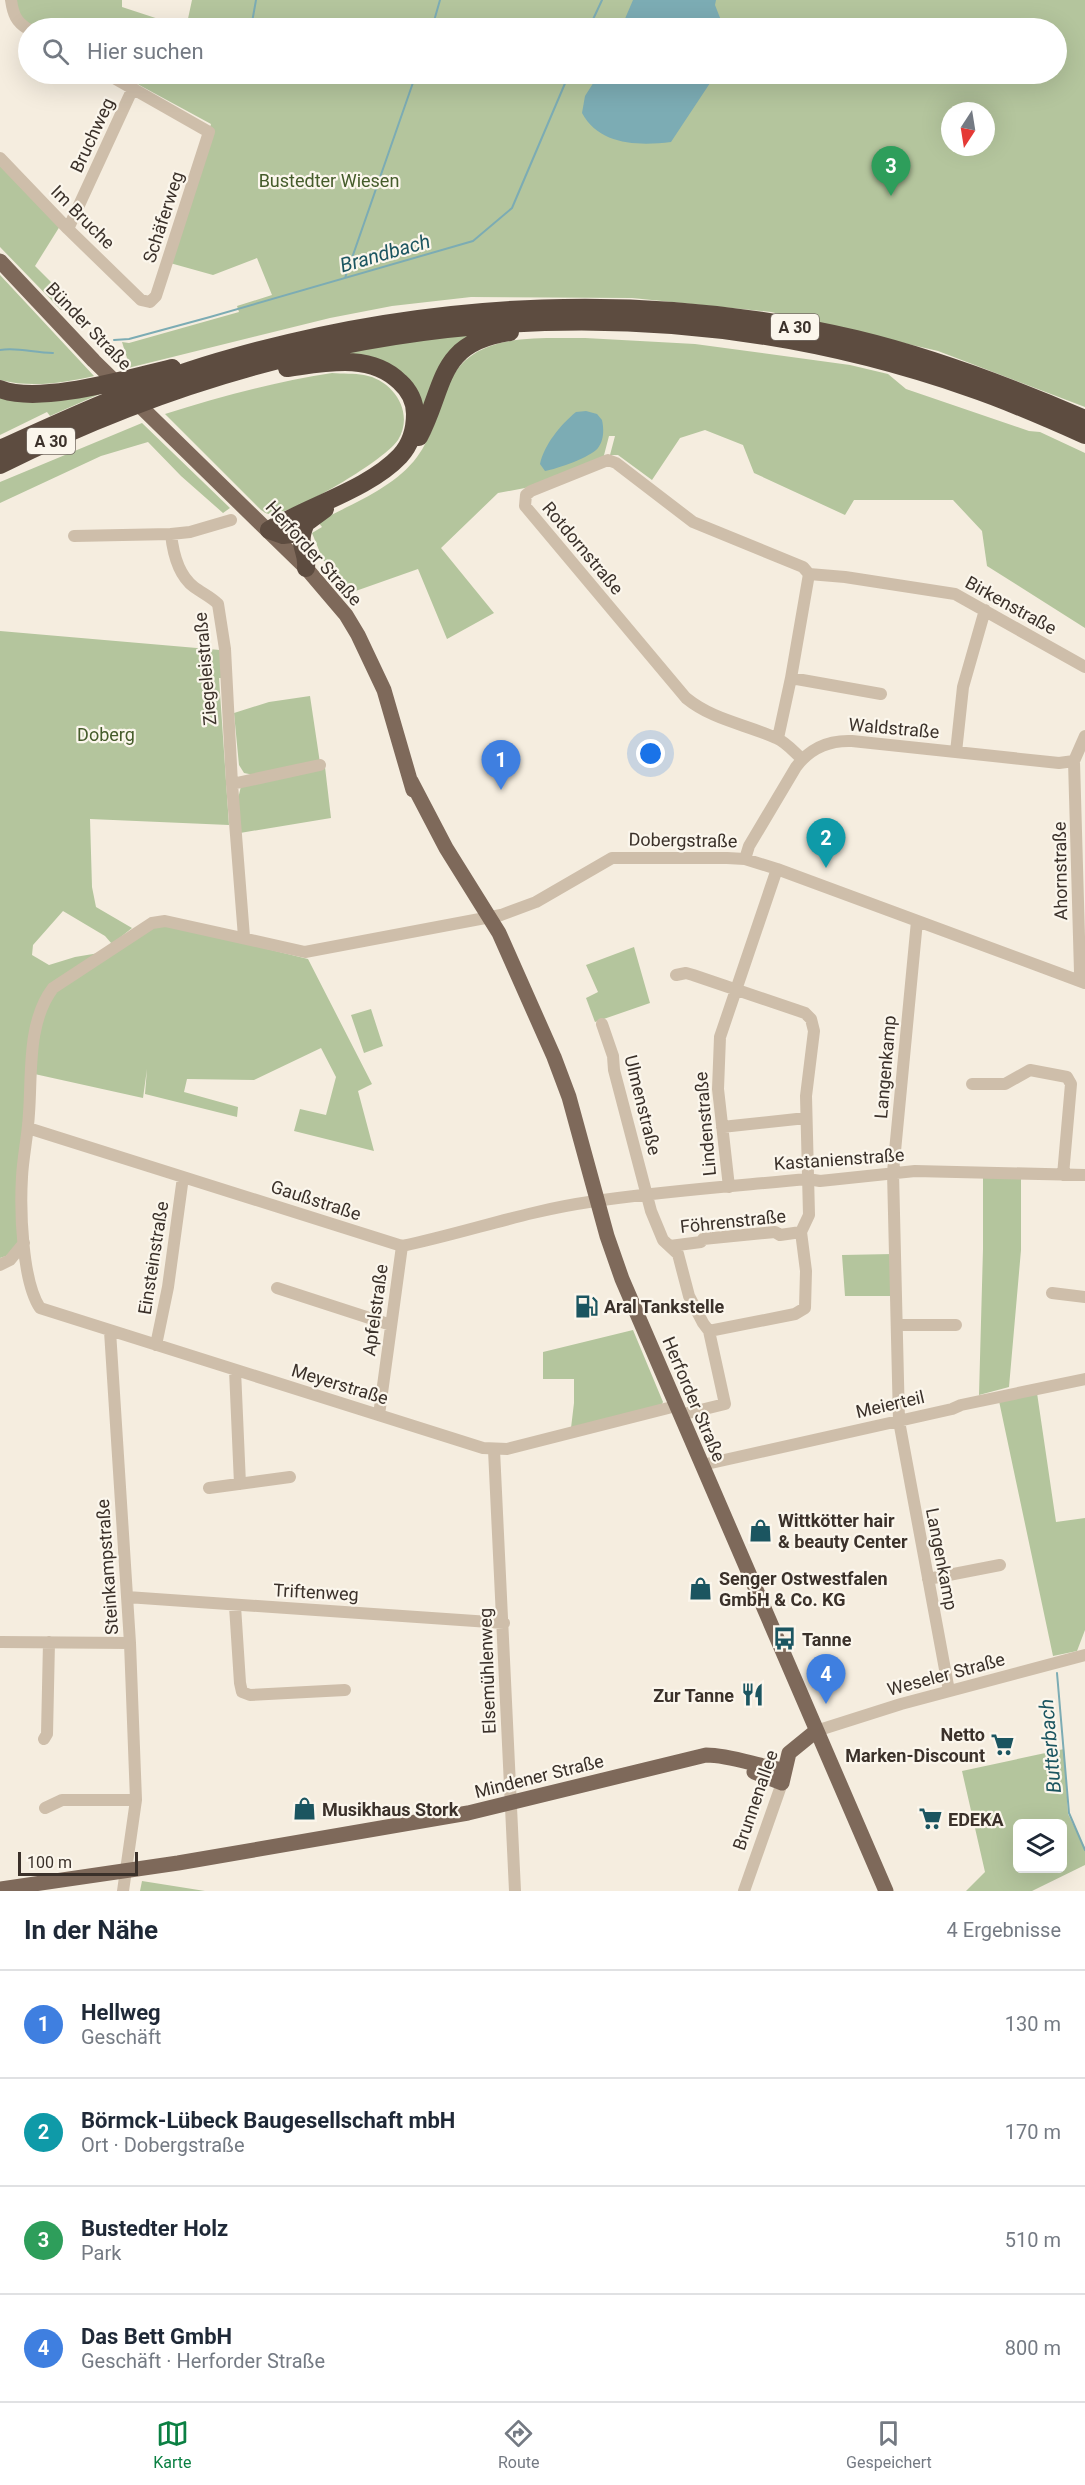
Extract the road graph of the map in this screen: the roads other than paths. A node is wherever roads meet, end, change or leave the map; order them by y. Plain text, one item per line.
1 (10, 0) edge
2 (18, 21) edge
3 (126, 84) edge
4 (133, 88) junction
5 (0, 158) edge
6 (68, 229) junction
7 (0, 261) edge
8 (141, 300) joint
9 (591, 322) junction
10 (172, 379) junction
11 (0, 390) edge
12 (98, 413) junction
13 (151, 416) joint
14 (1085, 419) edge
15 (1085, 435) edge
16 (0, 449) edge
17 (0, 465) edge
18 (231, 520) dead end
19 (305, 525) junction
20 (269, 530) junction
21 (171, 534) junction
22 (74, 536) dead end
23 (306, 568) junction
24 (809, 574) junction
25 (986, 610) junction
26 (1085, 667) edge
27 (791, 678) junction
28 (881, 694) dead end
29 (1085, 736) edge
30 (778, 738) junction
31 (956, 752) junction
32 (802, 759) junction
33 (1074, 761) junction
34 (320, 765) dead end
35 (232, 784) junction
36 (745, 859) junction
37 (777, 869) junction
38 (488, 917) junction
39 (917, 921) junction
40 (244, 938) junction
41 (676, 975) dead end
42 (1081, 981) edge
43 (736, 989) junction
44 (602, 1024) dead end
45 (972, 1084) dead end
46 (806, 1118) junction
47 (722, 1127) junction
48 (28, 1128) junction
49 (893, 1172) junction
50 (1063, 1175) junction
51 (1085, 1175) edge
52 (183, 1177) junction
53 (808, 1179) junction
54 (729, 1187) junction
55 (648, 1195) junction
56 (597, 1201) junction
57 (801, 1232) junction
58 (24, 1243) junction
59 (402, 1245) junction
60 (670, 1246) junction
61 (5, 1263) edge
62 (26, 1266) junction
63 (277, 1288) dead end
64 (1052, 1293) dead end
65 (1085, 1297) edge
66 (391, 1325) junction
67 (897, 1325) junction
68 (956, 1325) dead end
69 (110, 1331) junction
70 (710, 1331) junction
71 (156, 1345) junction
72 (235, 1370) junction
73 (1085, 1379) edge
74 (678, 1411) junction
75 (379, 1415) junction
76 (899, 1421) junction
77 (494, 1450) junction
78 (702, 1465) junction
79 (290, 1477) dead end
80 (240, 1484) junction
81 (209, 1488) dead end
82 (1000, 1565) dead end
83 (928, 1579) junction
84 (127, 1597) junction
85 (235, 1606) junction
86 (504, 1623) junction
87 (0, 1642) edge
88 (49, 1642) junction
89 (130, 1643) junction
90 (1085, 1655) edge
91 (345, 1690) dead end
92 (949, 1691) junction
93 (816, 1731) junction
94 (44, 1739) dead end
95 (783, 1777) junction
96 (136, 1800) junction
97 (511, 1804) junction
98 (45, 1808) dead end
99 (128, 1869) junction
100 (0, 1889) edge
101 (123, 1891) edge
102 (515, 1891) edge
103 (744, 1891) edge
104 (886, 1891) edge

1 - 2 street
3 - 4 street
4 - 6 street, Bruchweg
4 - 8 street, Schäferweg
5 - 6 street, Im Bruche
6 - 8 street, Im Bruche
7 - 13 main road, Bünder Straße
9 - 10 highway, A 30
9 - 15 highway, A 30
9 - 19 highway
10 - 11 highway
10 - 12 highway, A 30
10 - 14 highway, A 30
10 - 20 highway
12 - 16 highway, A 30
12 - 17 highway, A 30
13 - 20 main road, Herforder Straße
18 - 21 street
19 - 20 highway
19 - 23 highway
20 - 23 main road, Herforder Straße
21 - 22 street
21 - 35 street, Ziegeleistraße
23 - 38 main road, Herforder Straße
24 - 25 street, Birkenstraße
24 - 27 street
24 - 30 street, Rotdornstraße
25 - 26 street, Birkenstraße
25 - 31 street
27 - 28 street
27 - 30 street
29 - 33 street
30 - 32 street, Rotdornstraße
31 - 32 street, Waldstraße
31 - 33 street, Waldstraße
32 - 36 street, Waldstraße
33 - 42 street, Ahornstraße
34 - 35 street
35 - 40 street, Ziegeleistraße
36 - 37 street, Dobergstraße
36 - 38 street, Dobergstraße
37 - 39 street, Dobergstraße
37 - 43 street, Lindenstraße
38 - 40 street, Dobergstraße
38 - 56 main road, Herforder Straße
39 - 42 street, Dobergstraße
39 - 49 street, Langenkamp
40 - 48 street, Meyerstraße
41 - 43 street
43 - 46 street, Föhrenstraße
43 - 47 street, Lindenstraße
44 - 55 street, Ulmenstraße
45 - 50 street
46 - 47 street
46 - 53 street, Föhrenstraße
47 - 54 street, Lindenstraße
48 - 52 street, Gaußstraße
48 - 58 street, Meyerstraße
49 - 50 street, Kastanienstraße
49 - 53 street, Kastanienstraße
49 - 67 street, Langenkamp
50 - 51 street, Kastanienstraße
52 - 59 street, Gaußstraße
52 - 71 street, Einsteinstraße
53 - 54 street, Kastanienstraße
53 - 57 street, Föhrenstraße
54 - 55 street, Kastanienstraße
55 - 56 street, Kastanienstraße
55 - 60 street, Föhrenstraße
56 - 59 street, Gaußstraße
56 - 74 main road, Herforder Straße
57 - 60 street, Föhrenstraße
57 - 70 street, Föhrenstraße
58 - 61 street
58 - 62 street, Meyerstraße
59 - 66 street, Apfelstraße
60 - 70 street, Föhrenstraße
61 - 62 street
62 - 69 street, Meyerstraße
63 - 66 street
64 - 65 street
66 - 75 street, Apfelstraße
67 - 68 street
67 - 76 street, Langenkamp
69 - 71 street, Meyerstraße
69 - 84 street, Steinkampstraße
70 - 74 street, Föhrenstraße
71 - 72 street, Meyerstraße
72 - 75 street, Meyerstraße
72 - 80 street
73 - 76 street, Meierteil
74 - 77 street
74 - 78 main road, Herforder Straße
75 - 77 street, Meyerstraße
76 - 78 street, Meierteil
76 - 83 street, Langenkamp
77 - 86 street, Elsemühlenweg
78 - 93 main road, Herforder Straße
79 - 80 street
80 - 81 street
82 - 83 street
83 - 92 street, Langenkamp
84 - 85 street, Triftenweg
84 - 89 street, Steinkampstraße
85 - 86 street, Triftenweg
85 - 91 street
86 - 97 street, Elsemühlenweg
87 - 88 street
88 - 89 street
88 - 94 street
89 - 96 street, Steinkampstraße
90 - 92 street, Weseler Straße
92 - 93 street, Weseler Straße
93 - 95 main road, Brunnenallee
93 - 104 main road, Herforder Straße
95 - 97 main road, Mindener Straße
95 - 103 street, Brunnenallee
96 - 98 street
96 - 99 street, Steinkampstraße
97 - 99 main road, Mindener Straße
97 - 102 street, Elsemühlenweg
99 - 100 main road, Mindener Straße
99 - 101 street, Steinkampstraße

